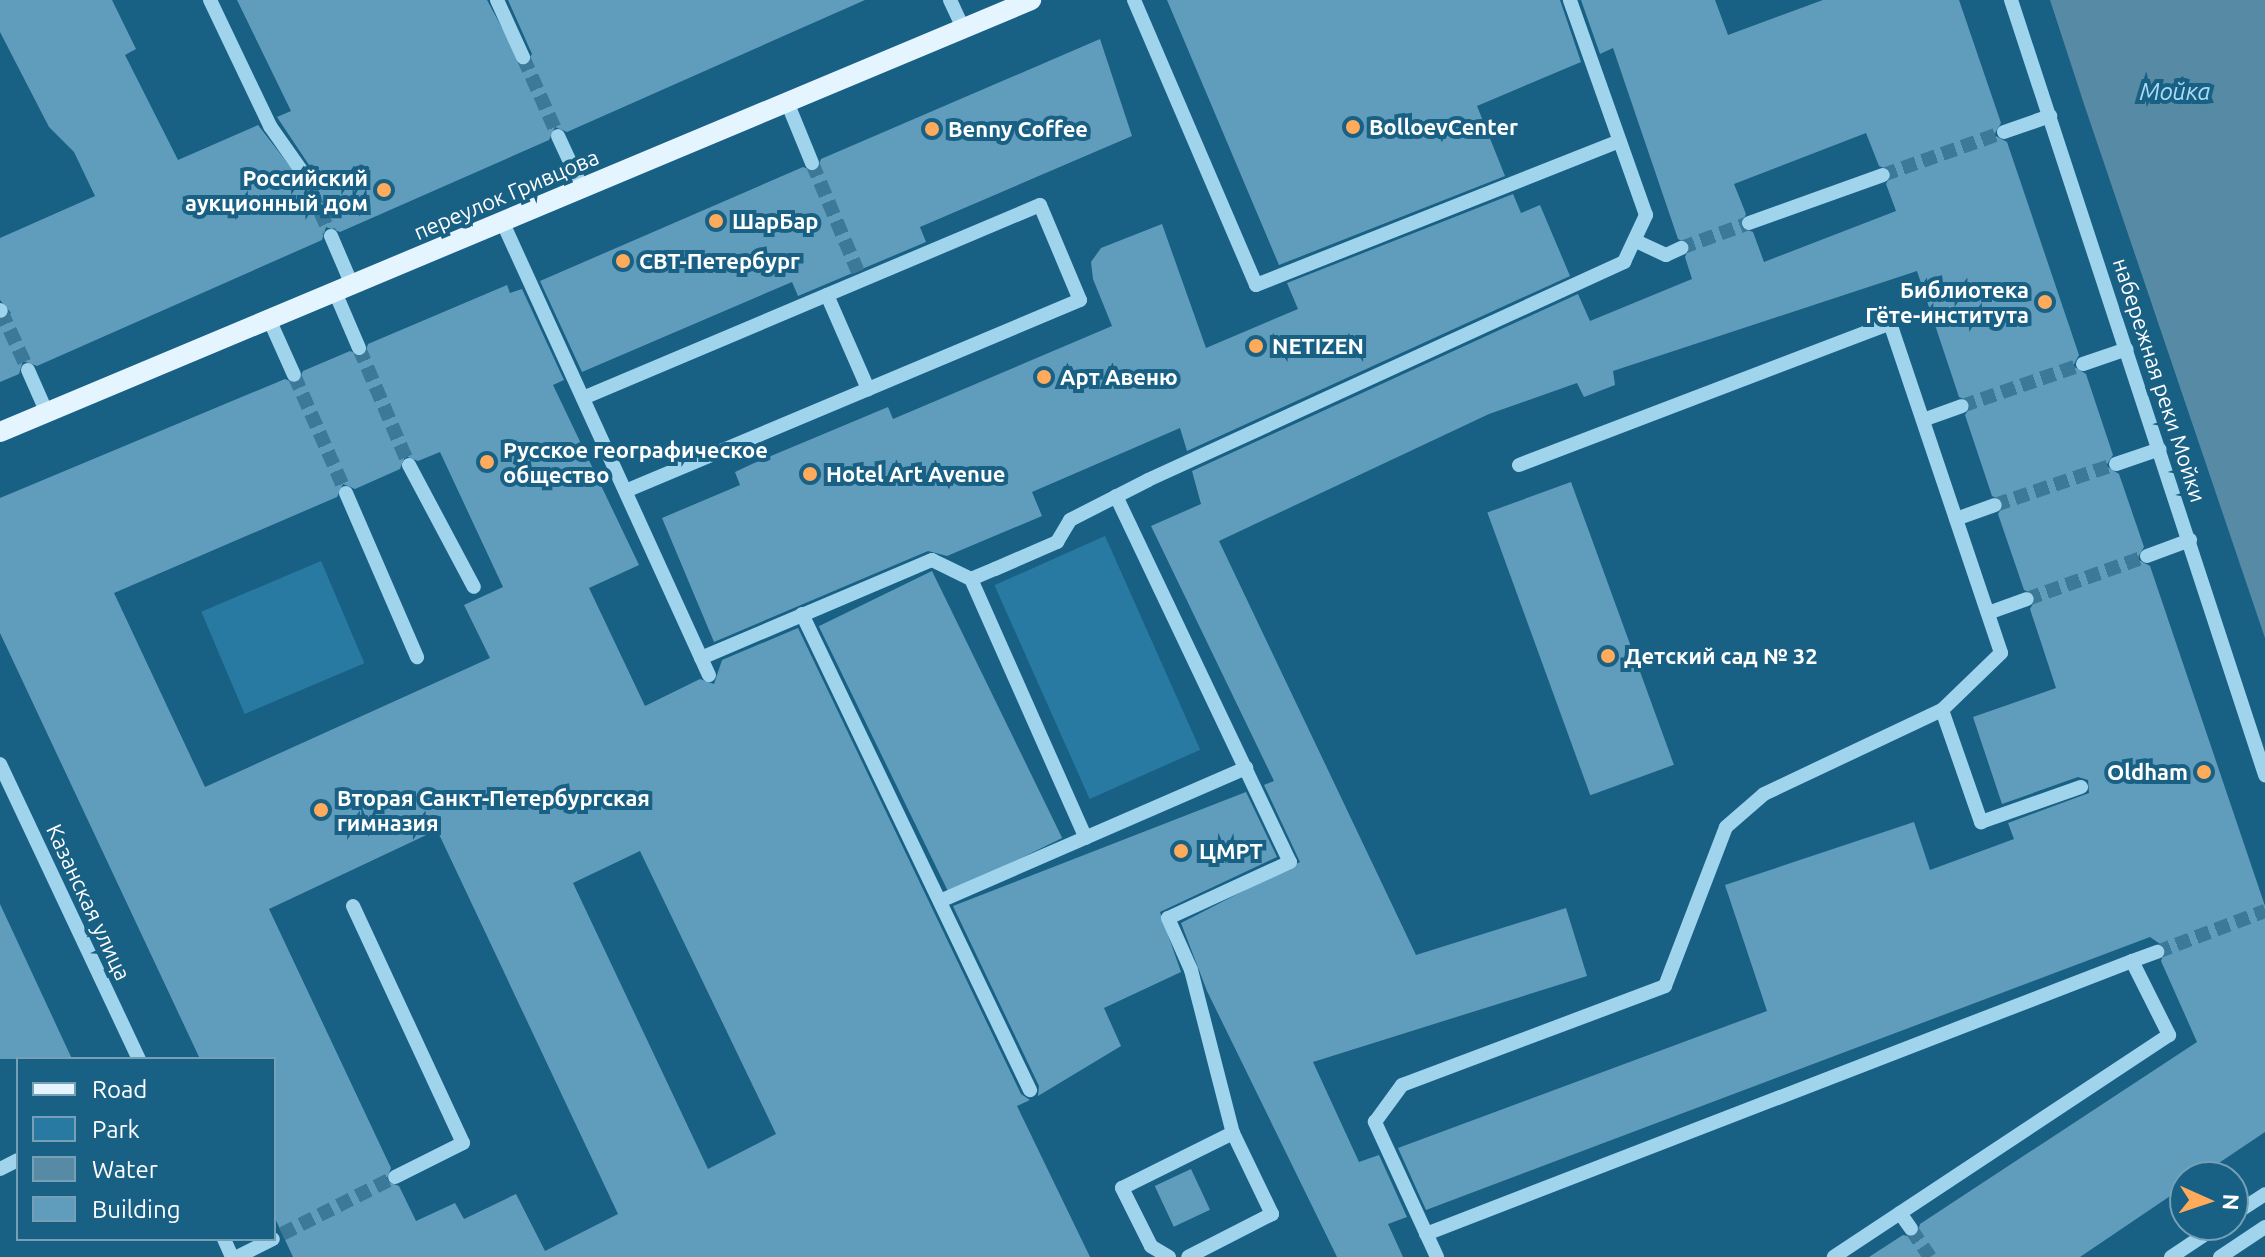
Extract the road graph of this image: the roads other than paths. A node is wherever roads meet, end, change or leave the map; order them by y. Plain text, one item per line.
1 (210, 0) edge
2 (497, 0) edge
3 (950, 0) edge
4 (1031, 0) edge
5 (1134, 0) edge
6 (1570, 0) edge
7 (2011, 0) edge
8 (963, 28) junction
9 (523, 57) tunnel mouth
10 (787, 102) junction
11 (2050, 116) junction
12 (2004, 132) tunnel mouth
13 (558, 136) tunnel mouth
14 (1620, 141) junction
15 (812, 163) tunnel mouth
16 (303, 173) tunnel mouth
17 (1883, 175) tunnel mouth
18 (582, 188) junction
19 (502, 221) junction
20 (1749, 223) tunnel mouth
21 (331, 236) tunnel mouth
22 (1638, 242) junction
23 (1681, 248) tunnel mouth
24 (344, 288) junction
25 (827, 295) junction
26 (269, 319) junction
27 (359, 348) tunnel mouth
28 (2127, 349) junction
29 (2083, 364) tunnel mouth
30 (28, 370) tunnel mouth
31 (294, 375) tunnel mouth
32 (868, 389) junction
33 (583, 398) junction
34 (1962, 406) tunnel mouth
35 (47, 413) junction
36 (1923, 420) junction
37 (0, 432) edge
38 (2160, 449) junction
39 (2116, 464) tunnel mouth
40 (409, 465) tunnel mouth
41 (1519, 465) dead end
42 (625, 491) junction
43 (346, 493) tunnel mouth
44 (1116, 496) junction
45 (1995, 505) tunnel mouth
46 (1956, 519) junction
47 (2190, 540) junction
48 (2147, 556) tunnel mouth
49 (971, 579) junction
50 (474, 587) dead end
51 (2027, 599) tunnel mouth
52 (1988, 613) junction
53 (802, 614) junction
54 (417, 657) dead end
55 (701, 658) junction
56 (709, 675) dead end
57 (1942, 710) junction
58 (0, 764) edge
59 (1246, 768) junction
60 (2265, 775) edge
61 (2081, 787) dead end
62 (1086, 838) junction
63 (940, 901) junction
64 (353, 906) dead end
65 (2157, 952) tunnel mouth
66 (2132, 961) junction
67 (138, 1057) edge
68 (1030, 1090) dead end
69 (1233, 1133) junction
70 (395, 1177) tunnel mouth
71 (1900, 1213) junction
72 (2265, 1227) edge
73 (1911, 1229) tunnel mouth
74 (1426, 1234) junction
75 (268, 1241) edge
76 (2195, 1241) edge
77 (235, 1257) edge
78 (1169, 1257) edge
79 (1188, 1257) edge
80 (1437, 1257) edge
81 (1834, 1257) edge
82 (2171, 1257) edge
83 (2220, 1257) edge

1 - 16 street
2 - 9 street
3 - 8 street
4 - 8 main road, переулок Гривцова
5 - 14 street
6 - 14 street
7 - 11 street, набережная реки Мойки
8 - 10 main road, переулок Гривцова
10 - 15 street
10 - 18 main road, переулок Гривцова
11 - 12 street
11 - 28 street, набережная реки Мойки
13 - 18 street
14 - 22 street
17 - 20 street
18 - 19 main road, переулок Гривцова
19 - 24 main road, переулок Гривцова
19 - 33 street
21 - 24 street
22 - 23 street
22 - 44 street
24 - 26 main road, переулок Гривцова
24 - 27 street
25 - 32 street
25 - 32 street
25 - 33 street
26 - 31 street
26 - 35 main road, переулок Гривцова
28 - 29 street
28 - 38 street, набережная реки Мойки
30 - 35 street
32 - 42 street
33 - 42 street
34 - 36 street
35 - 37 main road, переулок Гривцова
36 - 41 street
36 - 46 street
38 - 39 street
38 - 47 street, набережная реки Мойки
40 - 50 street
42 - 55 street
43 - 54 street
44 - 49 street
44 - 59 street
45 - 46 street
46 - 52 street
47 - 48 street
47 - 60 street, набережная реки Мойки
49 - 53 street
49 - 62 street
51 - 52 street
52 - 57 street
53 - 55 street
53 - 63 street
55 - 56 street
57 - 61 street
57 - 74 street
58 - 67 street, Казанская улица
59 - 62 street
59 - 69 street
62 - 63 street
63 - 68 street
64 - 70 street
65 - 66 street
66 - 71 street
66 - 74 street
69 - 78 street
69 - 79 street
71 - 73 street
71 - 81 street
72 - 83 street
74 - 80 street
75 - 77 street
76 - 82 street

